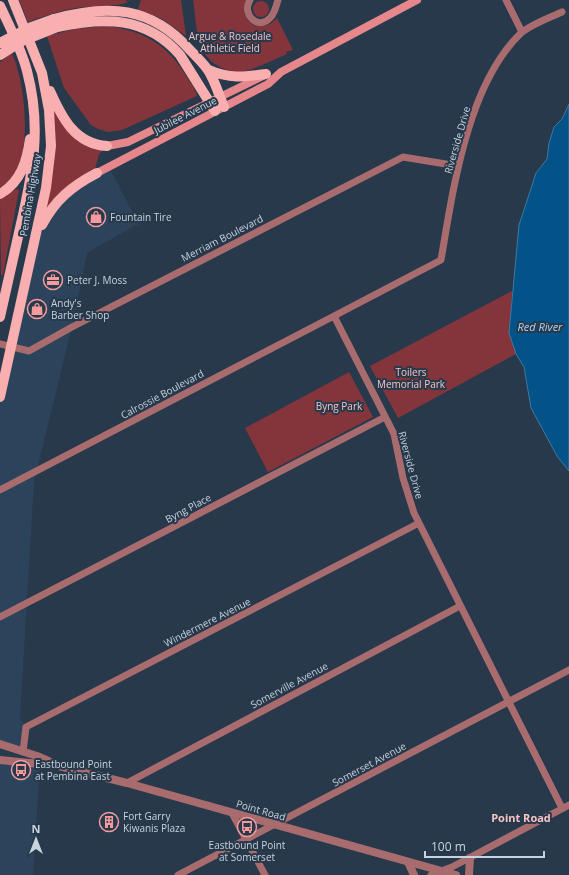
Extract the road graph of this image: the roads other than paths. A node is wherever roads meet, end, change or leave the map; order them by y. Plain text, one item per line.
1 (13, 0) edge
2 (250, 0) edge
3 (278, 0) edge
4 (417, 0) edge
5 (506, 0) edge
6 (0, 6) edge
7 (562, 12) dead end
8 (56, 23) junction
9 (522, 32) junction
10 (0, 43) edge
11 (0, 55) edge
12 (209, 70) junction
13 (280, 72) junction
14 (42, 73) junction
15 (266, 74) junction
16 (32, 99) junction
17 (210, 102) junction
18 (220, 105) junction
19 (107, 146) joint
20 (458, 166) junction
21 (97, 173) joint
22 (0, 194) edge
23 (35, 237) junction
24 (334, 316) junction
25 (0, 317) edge
26 (0, 344) edge
27 (12, 347) junction
28 (0, 397) edge
29 (385, 417) junction
30 (0, 490) edge
31 (419, 523) junction
32 (460, 606) junction
33 (0, 618) edge
34 (569, 670) edge
35 (508, 702) junction
36 (0, 744) edge
37 (22, 752) junction
38 (0, 760) edge
39 (9, 761) junction
40 (59, 766) junction
41 (127, 783) junction
42 (566, 807) edge
43 (232, 813) junction
44 (276, 825) junction
45 (246, 839) junction
46 (470, 858) junction
47 (408, 862) junction
48 (441, 870) junction
49 (178, 875) edge
50 (265, 875) edge
51 (414, 875) edge
52 (431, 875) edge
53 (456, 875) edge
54 (469, 875) edge

1 - 14 main road, Pembina Highway
2 - 3 street
4 - 13 main road, Jubilee Avenue
5 - 9 street
6 - 16 main road, Pembina Highway
7 - 9 street
8 - 10 main road, bridge
8 - 11 main road, bridge
8 - 12 main road
8 - 17 main road
9 - 20 street, Riverside Drive
12 - 15 main road
12 - 18 main road
13 - 15 main road, Jubilee Avenue
13 - 18 main road, Jubilee Avenue
14 - 19 main road
14 - 23 main road, Pembina Highway
15 - 18 main road, Jubilee Avenue
16 - 22 main road
16 - 25 main road, Pembina Highway
17 - 18 main road
17 - 19 main road, Jubilee Avenue
18 - 21 main road, Jubilee Avenue
20 - 24 street, Riverside Drive
20 - 27 street, Merriam Boulevard
21 - 23 main road
23 - 27 main road, Pembina Highway
24 - 29 street, Riverside Drive
24 - 30 street, Calrossie Boulevard
26 - 27 street, Merriam Boulevard
27 - 28 main road, Pembina Highway
29 - 31 street, Riverside Drive
29 - 33 street, Byng Place
31 - 32 street, Riverside Drive
31 - 37 street, Windermere Avenue
32 - 35 street, Riverside Drive
32 - 41 street, Somerville Avenue
34 - 35 street, Somerset Avenue
35 - 42 street, Riverside Drive
35 - 44 street, Somerset Avenue
36 - 37 street, Point Road
37 - 39 street
37 - 40 street, Point Road
38 - 39 street, Point Road
39 - 40 street, Point Road
40 - 41 street, Point Road
41 - 43 street, Point Road
42 - 46 street
43 - 44 street, Point Road
43 - 45 street
44 - 45 street, Somerset Avenue
44 - 47 street, Point Road
45 - 49 street, Somerset Avenue
45 - 50 street
46 - 48 street
46 - 54 street
47 - 48 street, Point Road
47 - 51 street
48 - 52 street
48 - 53 street, Point Road

